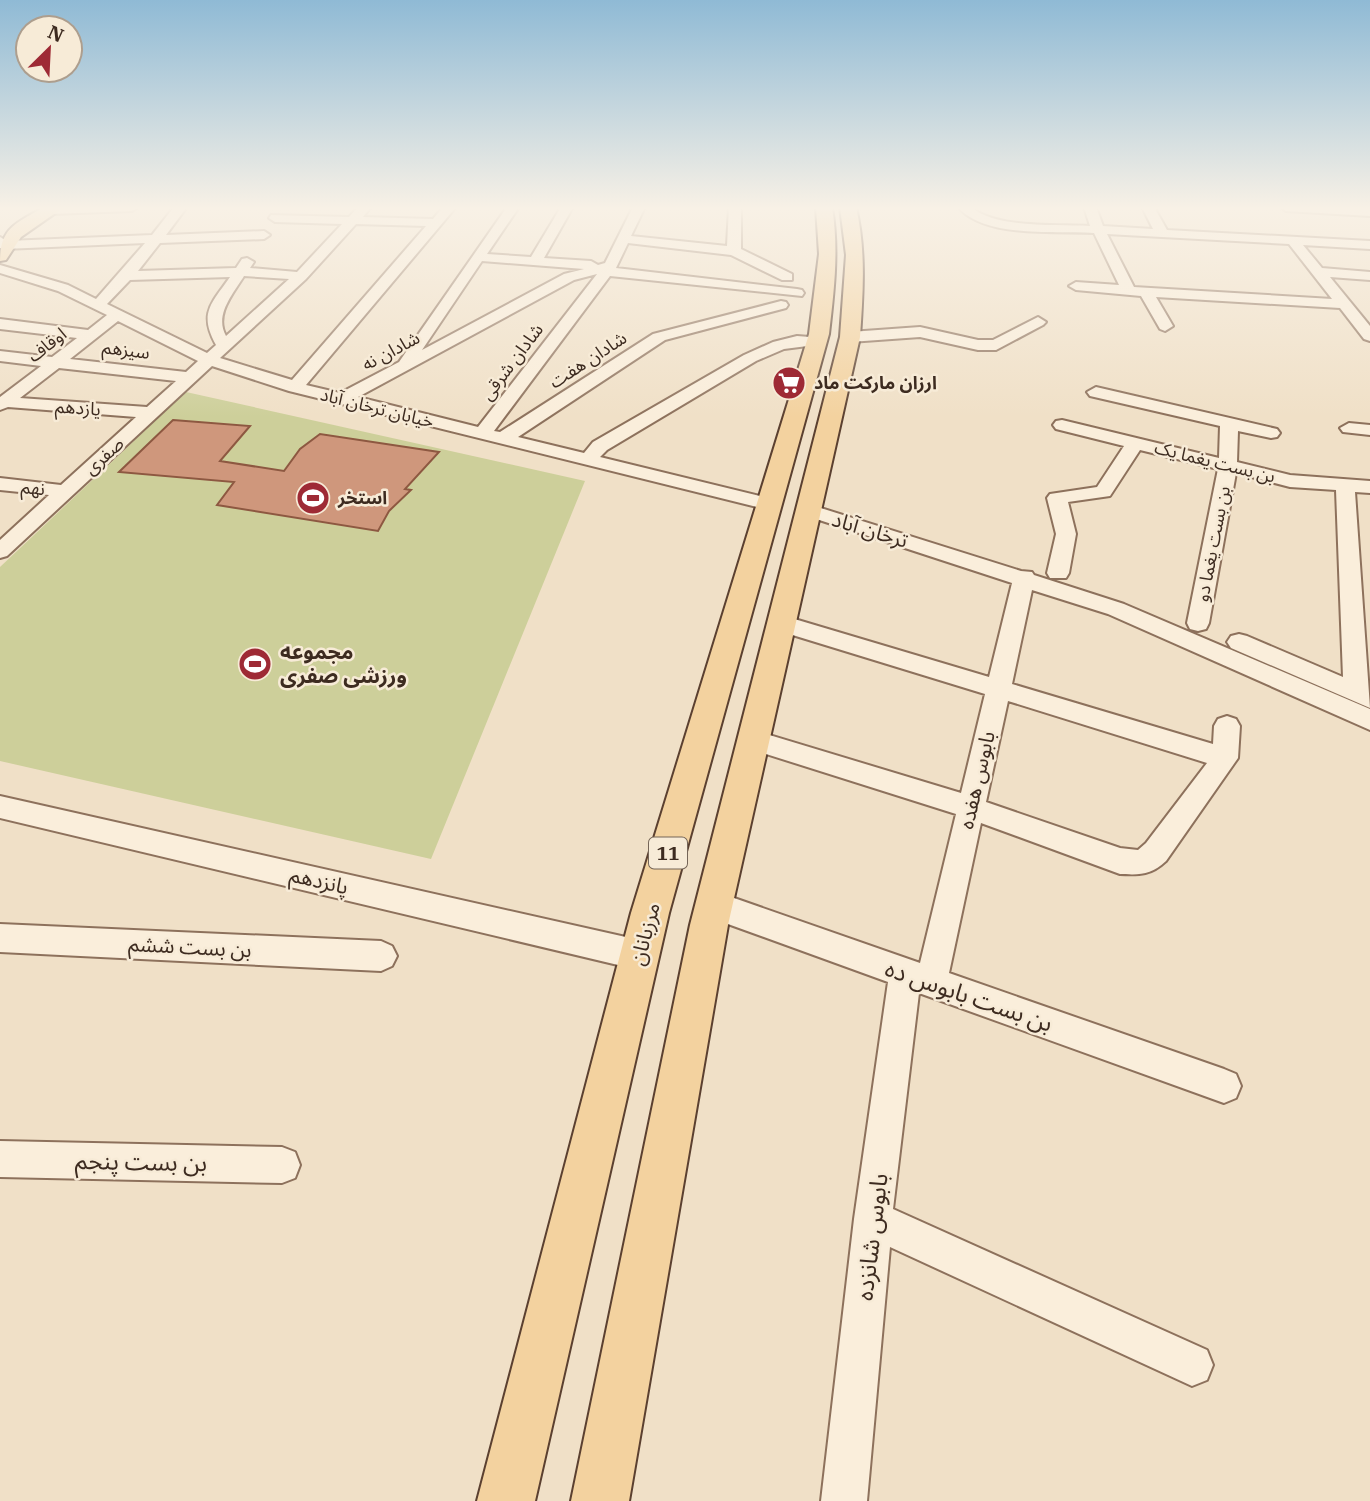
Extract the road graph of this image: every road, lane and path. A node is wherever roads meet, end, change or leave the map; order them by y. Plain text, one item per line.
1 (25, 277) edge
2 (125, 277) edge
3 (237, 277) edge
4 (300, 277) edge
5 (391, 277) edge
6 (464, 277) edge
7 (569, 277) edge
8 (602, 277) edge
9 (671, 277) edge
10 (826, 277) edge
11 (854, 277) edge
12 (1122, 277) edge
13 (1322, 277) edge
14 (1076, 286) dead end
15 (1129, 291) junction
16 (1146, 292) junction
17 (797, 293) dead end
18 (1344, 304) junction
19 (98, 305) junction
20 (781, 305) dead end
21 (117, 315) junction
22 (1038, 322) dead end
23 (0, 324) edge
24 (1165, 326) dead end
25 (91, 335) junction
26 (1370, 336) edge
27 (833, 339) junction
28 (225, 346) junction
29 (0, 356) edge
30 (209, 360) junction
31 (58, 361) junction
32 (402, 367) junction
33 (190, 378) junction
34 (295, 387) junction
35 (1096, 392) dead end
36 (342, 399) junction
37 (2, 404) edge
38 (151, 413) junction
39 (1229, 424) junction
40 (1062, 425) dead end
41 (1349, 428) dead end
42 (1370, 430) edge
43 (1271, 433) dead end
44 (482, 434) junction
45 (502, 439) junction
46 (1135, 443) junction
47 (587, 460) junction
48 (1228, 465) junction
49 (0, 484) edge
50 (1345, 485) junction
51 (1370, 486) edge
52 (65, 492) junction
53 (769, 504) junction
54 (808, 510) junction
55 (1360, 550) edge
56 (0, 551) edge
57 (1058, 573) junction
58 (1024, 577) junction
59 (781, 623) junction
60 (1198, 623) junction
61 (998, 688) junction
62 (1363, 696) edge
63 (1370, 720) edge
64 (1227, 726) dead end
65 (753, 740) junction
66 (1225, 758) junction
67 (0, 807) edge
68 (971, 808) junction
69 (714, 905) junction
70 (0, 939) edge
71 (639, 955) junction
72 (381, 956) dead end
73 (918, 978) junction
74 (1224, 1086) dead end
75 (0, 1159) edge
76 (282, 1165) dead end
77 (873, 1219) junction
78 (1192, 1365) dead end
79 (506, 1501) edge
80 (600, 1501) edge
81 (844, 1501) edge

1 - 19 street, خیابان ترخان آباد
2 - 19 street
3 - 28 street
4 - 28 street
5 - 34 street
6 - 32 street
7 - 32 street, شادان نه
8 - 44 street, شادان شرقی
9 - 17 street
10 - 27 main road, مرزبانان / 11
11 - 27 main road, مرزبانان / 11
12 - 15 street
13 - 18 street
14 - 15 street
15 - 16 street
16 - 18 street
16 - 24 street
18 - 26 street
19 - 21 street, خیابان ترخان آباد
20 - 45 street, شادان هفت
21 - 25 street, اوقاف
21 - 30 street, خیابان ترخان آباد
22 - 27 street
23 - 25 street
25 - 31 street, اوقاف
27 - 47 street
27 - 53 main road, مرزبانان / 11
27 - 54 main road, مرزبانان / 11
28 - 30 street
29 - 31 street, سیزهم
30 - 33 street, صفری
30 - 34 street, خیابان ترخان آباد
31 - 33 street, سیزهم
31 - 37 street, اوقاف
32 - 36 street, شادان نه
33 - 38 street, صفری
34 - 36 street, خیابان ترخان آباد
35 - 39 street
36 - 44 street, خیابان ترخان آباد
37 - 38 street, یازدهم
38 - 52 street, صفری
39 - 43 street
39 - 48 street, بن بست یغما دو
40 - 46 street, بن بست یغما یک
41 - 42 street
44 - 45 street, خیابان ترخان آباد
45 - 47 street, خیابان ترخان آباد
46 - 48 street, بن بست یغما یک
46 - 57 street
47 - 53 street, خیابان ترخان آباد
48 - 50 street, بن بست یغما یک
48 - 60 street, بن بست یغما دو
49 - 52 street, نهم
50 - 51 street, بن بست یغما یک
50 - 55 street
52 - 56 street, صفری
53 - 54 main road
53 - 71 main road, مرزبانان / 11
54 - 57 street, ترخان آباد
54 - 58 street, ترخان آباد
54 - 59 main road, مرزبانان / 11
55 - 62 street
57 - 60 street, ترخان آباد
58 - 61 street, بابوس هفده
58 - 63 street, ترخان آباد
59 - 61 street
59 - 65 main road, مرزبانان / 11
60 - 62 street, ترخان آباد
61 - 66 street
61 - 68 street, بابوس هفده
64 - 66 street
65 - 68 street
65 - 69 main road, مرزبانان / 11
66 - 68 street
67 - 71 street, پانزدهم
68 - 73 street, بابوس هفده
69 - 73 street, بن بست بابوس ده
69 - 80 main road, مرزبانان / 11
70 - 72 street, بن بست ششم
71 - 79 main road, مرزبانان / 11
73 - 74 street, بن بست بابوس ده
73 - 77 street, بابوس شانزده
75 - 76 street, بن بست پنجم
77 - 78 street
77 - 81 street, بابوس شانزده

